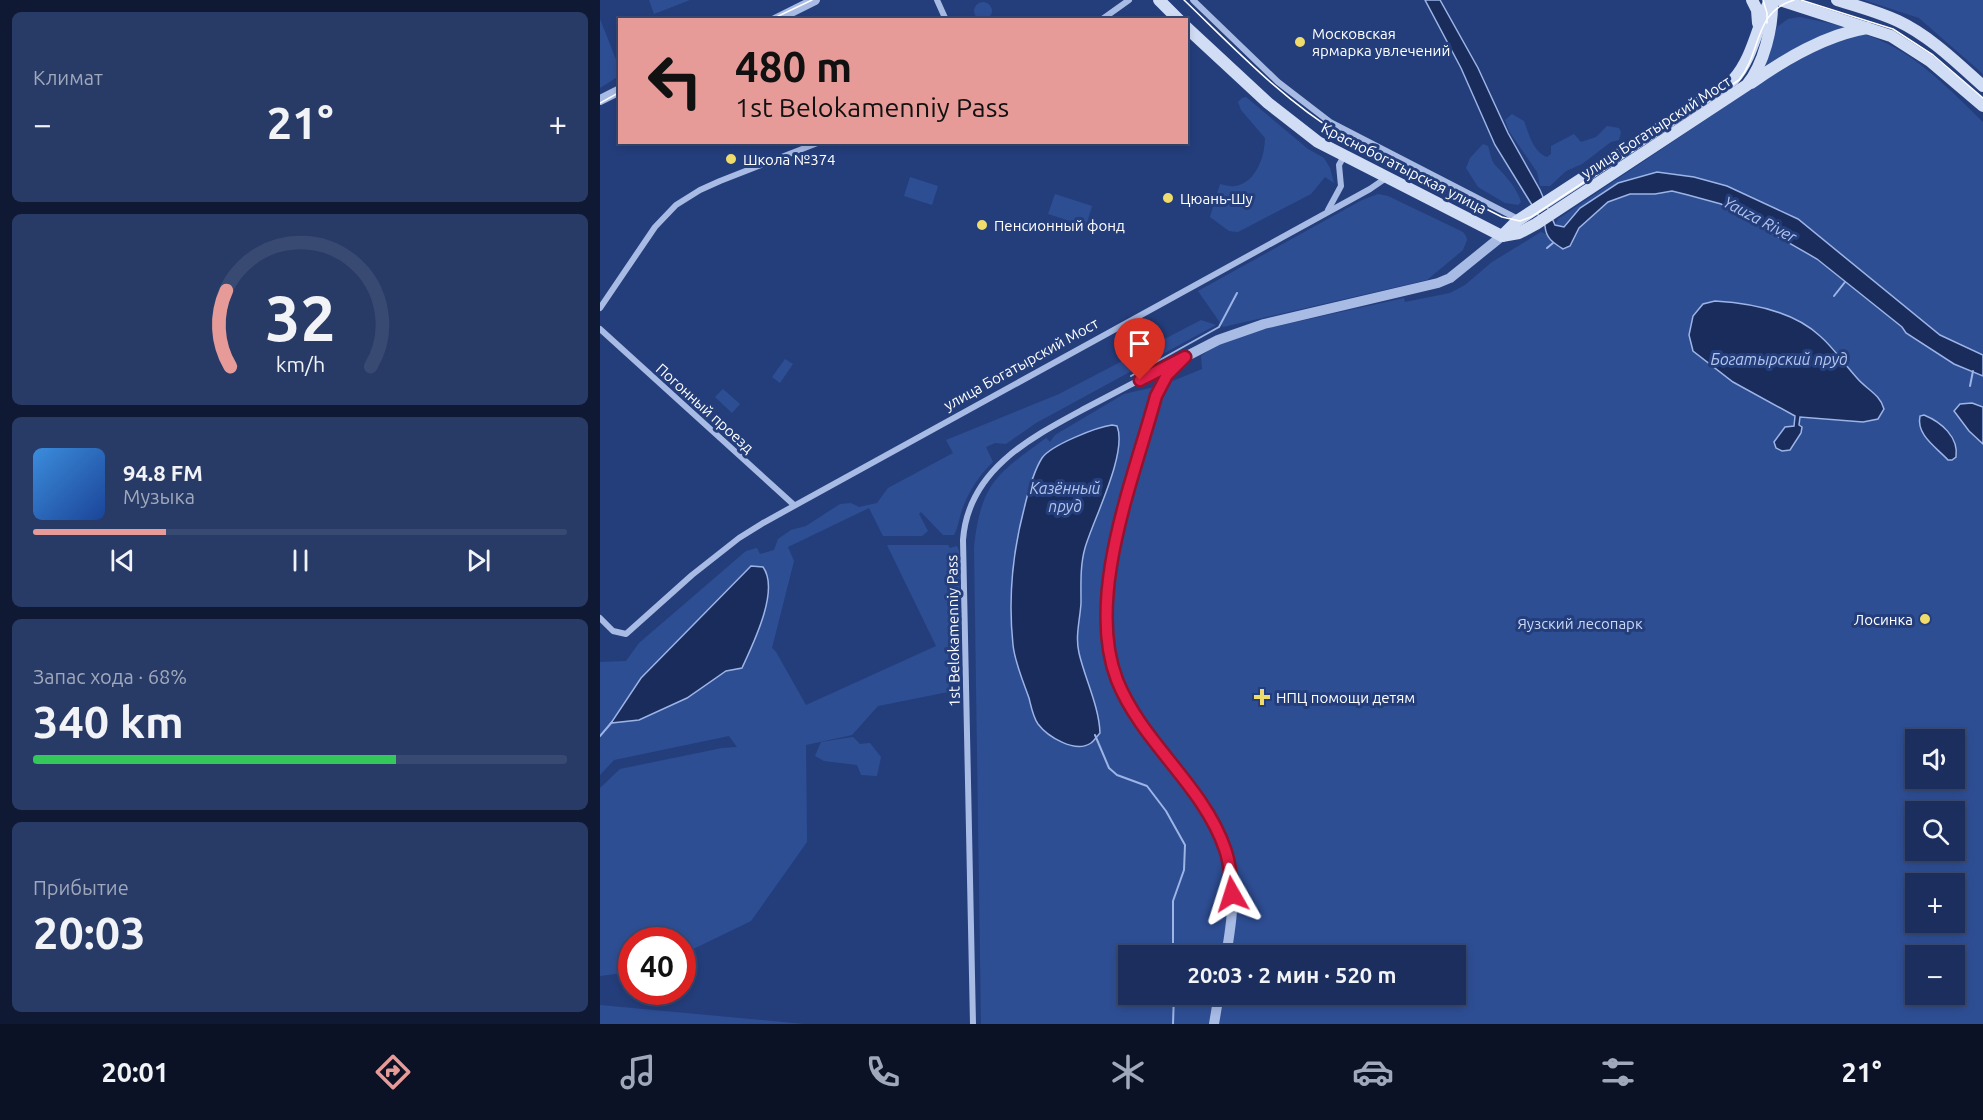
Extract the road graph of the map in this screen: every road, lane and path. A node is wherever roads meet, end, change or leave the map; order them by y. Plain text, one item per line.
1 (816, 0) edge
2 (937, 0) edge
3 (1129, 0) edge
4 (1193, 0) edge
5 (1752, 0) edge
6 (1771, 0) edge
7 (1780, 0) edge
8 (1837, 0) edge
9 (1161, 1) edge
10 (779, 18) edge
11 (945, 18) edge
12 (1104, 18) edge
13 (1177, 18) edge
14 (1758, 27) junction
15 (1869, 28) junction
16 (1188, 29) edge
17 (1747, 85) junction
18 (1983, 86) edge
19 (618, 91) edge
20 (600, 100) edge
21 (1983, 106) edge
22 (815, 144) edge
23 (1344, 156) junction
24 (1387, 177) junction
25 (1570, 194) junction
26 (1328, 211) junction
27 (1528, 221) junction
28 (1502, 236) junction
29 (600, 308) edge
30 (600, 329) edge
31 (1185, 357) junction
32 (794, 505) junction
33 (602, 620) edge
34 (1228, 945) edge
35 (1217, 1005) edge
36 (974, 1024) edge
37 (1214, 1024) edge

1 - 10 street
2 - 11 street
3 - 12 street
4 - 27 street
5 - 14 main road
6 - 14 main road, улица Богатырский Мост
6 - 17 main road, улица Богатырский Мост
7 - 15 main road
8 - 18 main road
9 - 13 main road
14 - 25 main road, улица Богатырский Мост
15 - 17 main road
15 - 21 main road
16 - 23 main road, Краснобогатырская улица
17 - 25 main road, улица Богатырский Мост
19 - 20 street
22 - 29 street
23 - 24 main road, Краснобогатырская улица
23 - 26 street
24 - 26 street, улица Богатырский Мост
24 - 28 main road, Краснобогатырская улица
25 - 27 main road, улица Богатырский Мост
26 - 32 street, улица Богатырский Мост
27 - 28 main road, улица Богатырский Мост
28 - 31 street, улица Богатырский Мост
30 - 32 street, Погонный проезд
31 - 34 street
31 - 36 street, 1st Belokamenniy Pass
32 - 33 street, улица Богатырский Мост
35 - 37 street

